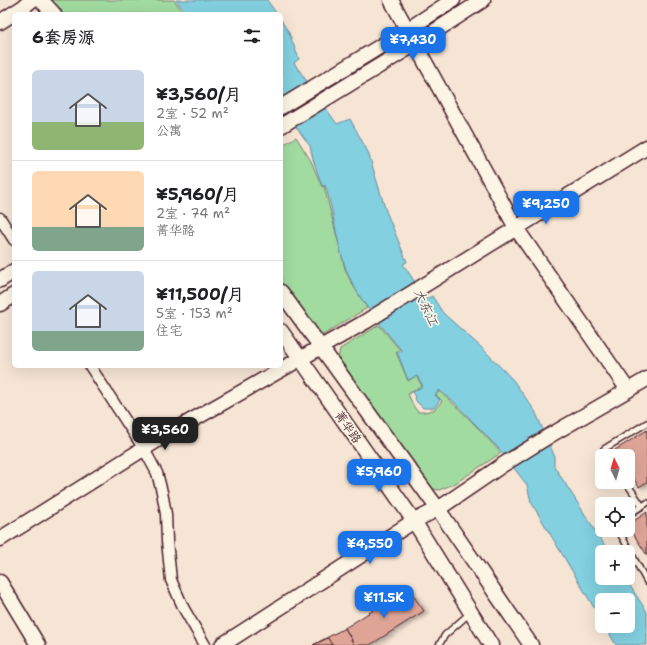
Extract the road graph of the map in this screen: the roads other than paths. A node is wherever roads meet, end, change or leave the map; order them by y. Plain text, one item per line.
1 (41, 0) edge
2 (391, 0) edge
3 (453, 0) edge
4 (483, 0) edge
5 (24, 5) edge
6 (14, 12) edge
7 (52, 12) edge
8 (12, 14) edge
9 (0, 22) edge
10 (407, 30) junction
11 (415, 44) junction
12 (283, 106) edge
13 (283, 125) edge
14 (647, 147) edge
15 (0, 218) edge
16 (516, 228) junction
17 (12, 237) edge
18 (12, 272) edge
19 (0, 280) edge
20 (283, 295) edge
21 (12, 297) edge
22 (0, 304) edge
23 (283, 334) edge
24 (321, 347) junction
25 (301, 358) junction
26 (91, 368) edge
27 (647, 379) edge
28 (628, 390) junction
29 (647, 422) edge
30 (144, 449) junction
31 (604, 449) edge
32 (632, 489) edge
33 (644, 504) edge
34 (438, 508) junction
35 (635, 510) edge
36 (414, 521) junction
37 (622, 537) edge
38 (0, 539) edge
39 (0, 582) edge
40 (647, 582) edge
41 (470, 613) junction
42 (38, 645) edge
43 (205, 645) edge
44 (222, 645) edge
45 (439, 645) edge
46 (491, 645) edge
47 (531, 645) edge

1 - 7 street
2 - 10 street
3 - 10 street
4 - 11 street
5 - 6 street
8 - 9 street
10 - 11 street
10 - 12 street
11 - 13 street
11 - 16 street
14 - 16 street
15 - 17 street
16 - 24 street
16 - 28 street
18 - 19 street
20 - 24 street
21 - 22 street
23 - 25 street, 菁华路
24 - 25 street
24 - 34 street
25 - 30 street
25 - 36 street, 菁华路
26 - 30 street
27 - 28 street
28 - 34 street
29 - 31 lane
30 - 38 street
30 - 43 street
32 - 33 lane
33 - 35 lane
34 - 36 street
34 - 47 street
36 - 41 street, 菁华路
36 - 44 street
37 - 40 lane
39 - 42 street
41 - 45 lane
41 - 46 street, 菁华路

